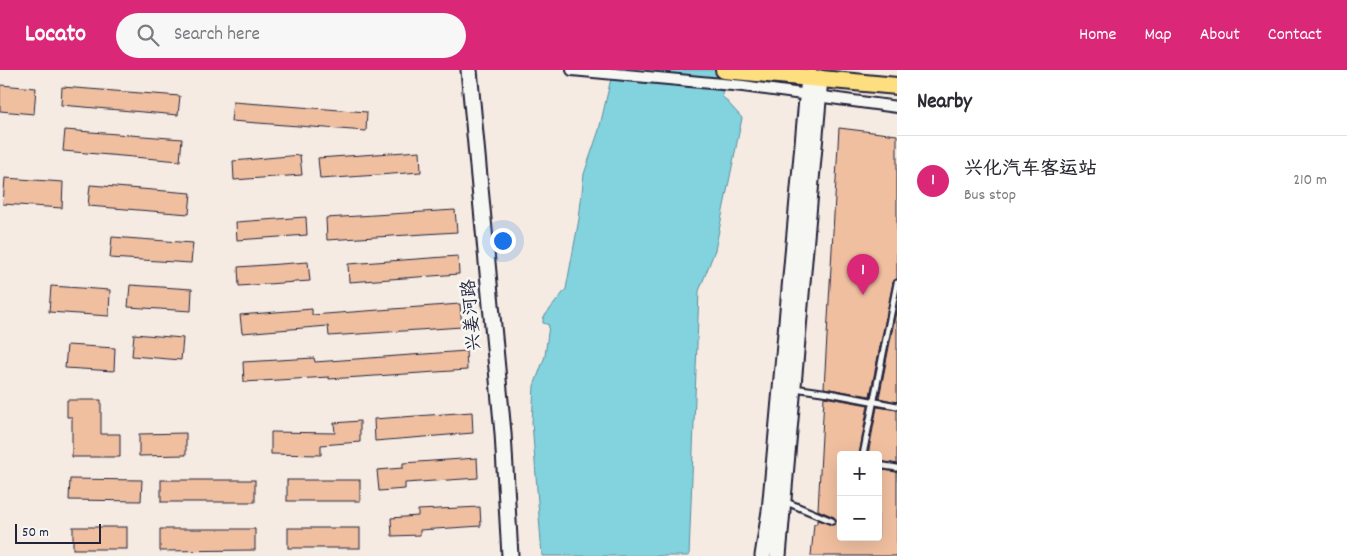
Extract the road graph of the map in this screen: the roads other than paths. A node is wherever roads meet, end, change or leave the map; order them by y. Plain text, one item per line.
1 (469, 70) edge
2 (572, 70) edge
3 (724, 70) edge
4 (815, 78) junction
5 (743, 79) junction
6 (897, 86) edge
7 (813, 96) junction
8 (897, 107) edge
9 (897, 283) edge
10 (787, 387) junction
11 (874, 401) junction
12 (897, 406) edge
13 (864, 451) edge
14 (882, 466) edge
15 (897, 468) edge
16 (783, 501) junction
17 (832, 521) dead end
18 (510, 556) edge
19 (763, 556) edge
20 (778, 556) edge

1 - 18 street, 兴姜河路
2 - 5 street
3 - 5 main road
4 - 5 main road
4 - 6 main road
4 - 7 street
5 - 7 street
7 - 8 street
7 - 10 street
9 - 11 lane
10 - 11 lane
10 - 16 street
10 - 19 street
11 - 12 lane
11 - 13 lane
14 - 15 lane
16 - 17 lane
16 - 20 street

